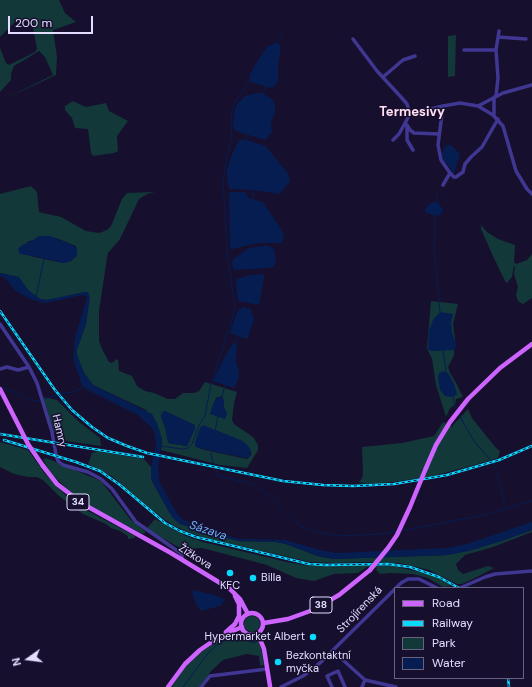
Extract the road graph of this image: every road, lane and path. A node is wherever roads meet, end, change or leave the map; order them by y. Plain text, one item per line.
1 (499, 31) dead end
2 (498, 38) junction
3 (353, 39) dead end
4 (526, 39) dead end
5 (464, 50) dead end
6 (496, 50) junction
7 (415, 56) dead end
8 (382, 77) junction
9 (532, 85) edge
10 (495, 97) junction
11 (443, 106) junction
12 (478, 106) junction
13 (410, 114) junction
14 (496, 118) junction
15 (407, 123) junction
16 (439, 134) junction
17 (393, 140) dead end
18 (413, 150) dead end
19 (450, 173) junction
20 (443, 185) dead end
21 (532, 194) edge
22 (0, 324) edge
23 (532, 344) edge
24 (29, 367) junction
25 (0, 369) edge
26 (0, 389) edge
27 (182, 560) junction
28 (532, 571) edge
29 (396, 587) edge
30 (436, 587) edge
31 (462, 587) edge
32 (394, 588) edge
33 (230, 589) junction
34 (248, 614) junction
35 (264, 623) junction
36 (242, 627) junction
37 (258, 634) junction
38 (219, 637) junction
39 (334, 651) junction
40 (267, 670) junction
41 (365, 680) junction
42 (269, 686) edge
43 (168, 687) edge
44 (201, 687) edge
45 (276, 687) edge
46 (282, 687) edge
47 (332, 687) edge
48 (345, 687) edge
49 (362, 687) edge
50 (396, 687) edge

1 - 2 street
2 - 4 street
2 - 6 street
3 - 8 street
5 - 6 street
6 - 10 street
7 - 8 street
8 - 13 street
9 - 10 street
10 - 12 street
10 - 14 street
11 - 12 street
11 - 13 street
11 - 16 street
12 - 14 street
13 - 15 street
14 - 19 street
14 - 21 street
15 - 16 street
15 - 17 street
15 - 18 street
16 - 19 street
19 - 20 street
22 - 24 street, Hamry
23 - 35 main road, 38, bridge
24 - 25 street
24 - 27 street, Hamry
26 - 27 main road, Žižkova / 34, bridge
27 - 33 main road, Žižkova / 34
28 - 31 street
29 - 30 street, Strojírenská
32 - 39 street, Strojírenská
33 - 34 main road, Žižkova
33 - 38 main road
34 - 35 main road
34 - 36 main road
35 - 37 main road
36 - 37 main road
36 - 38 main road
37 - 40 main road
38 - 43 main road
39 - 41 street
39 - 46 street, Strojírenská
40 - 42 main road
40 - 44 street
41 - 49 street
41 - 50 street
42 - 45 main road
47 - 48 street

